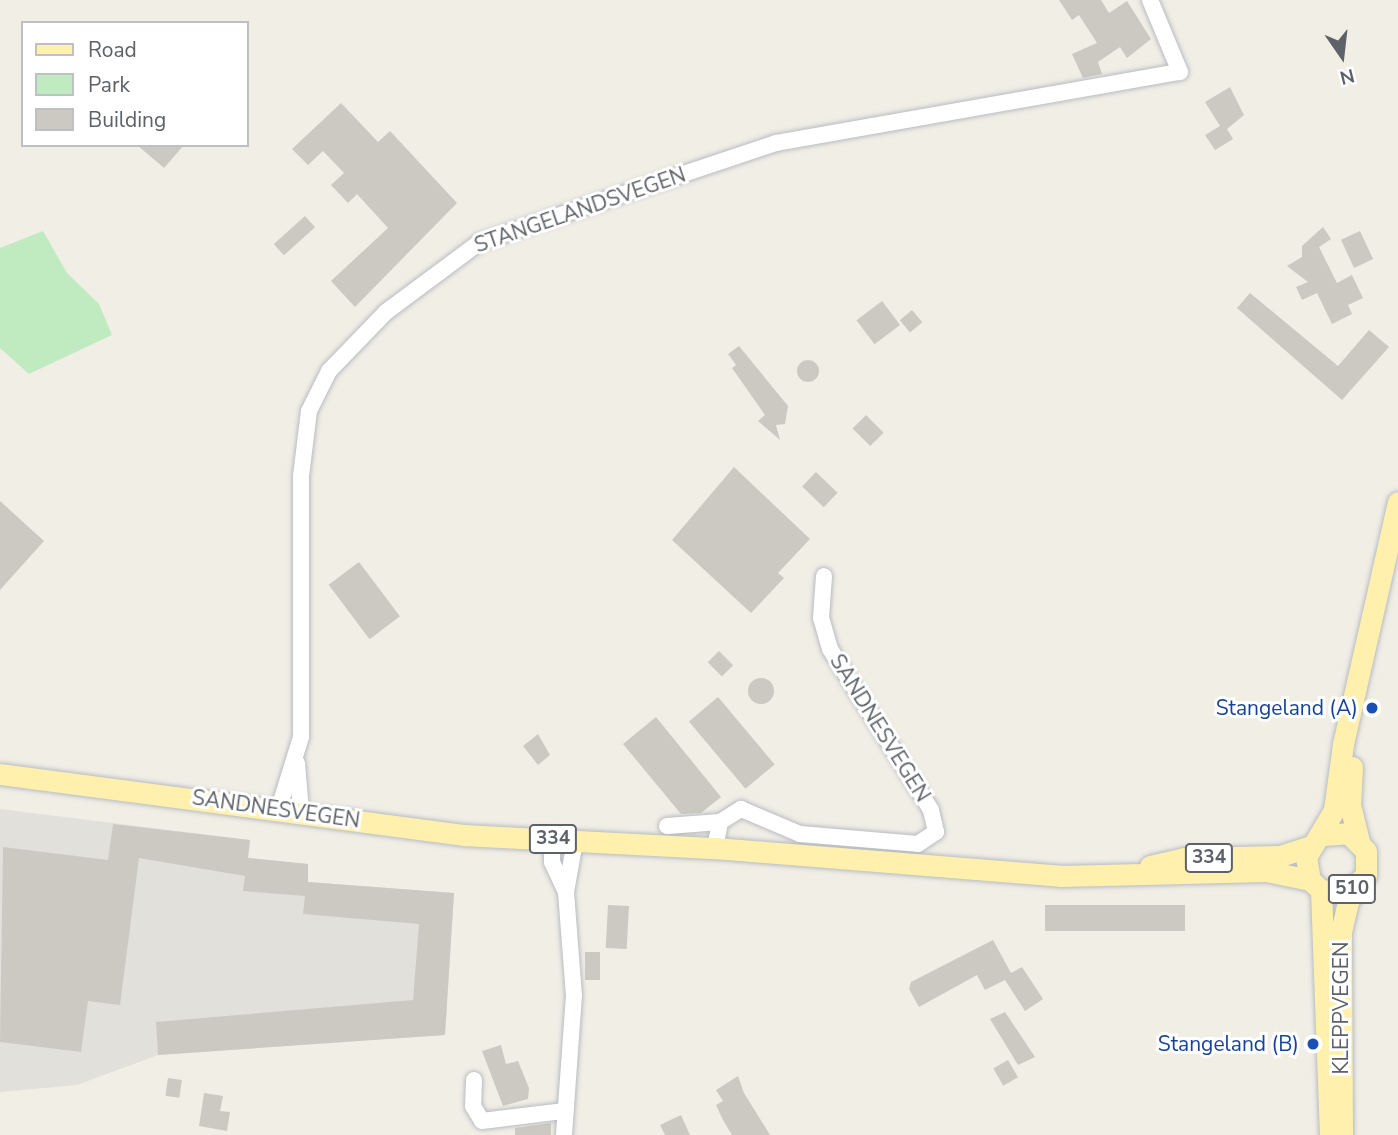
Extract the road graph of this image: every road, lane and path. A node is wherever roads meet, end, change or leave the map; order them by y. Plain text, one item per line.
1 (1150, 0) edge
2 (1398, 502) edge
3 (824, 576) dead end
4 (1354, 712) junction
5 (296, 763) junction
6 (0, 774) edge
7 (279, 808) junction
8 (301, 812) junction
9 (720, 821) junction
10 (667, 826) dead end
11 (552, 839) junction
12 (575, 841) junction
13 (1316, 841) junction
14 (1360, 841) junction
15 (715, 848) junction
16 (1108, 876) junction
17 (1316, 885) junction
18 (1359, 885) junction
19 (566, 892) junction
20 (474, 1080) dead end
21 (564, 1111) junction
22 (564, 1135) edge
23 (1330, 1135) edge
24 (1342, 1135) edge

1 - 5 street, STANGELANDSVEGEN
2 - 4 main road, KLEPPVEGEN / 510
3 - 9 street, SANDNESVEGEN
4 - 13 main road, KLEPPVEGEN / 510
4 - 14 main road, KLEPPVEGEN / 510
5 - 7 street, STANGELANDSVEGEN
5 - 8 street, STANGELANDSVEGEN
6 - 7 main road, SANDNESVEGEN / 334
7 - 8 main road, SANDNESVEGEN / 334
8 - 11 main road, SANDNESVEGEN / 334
9 - 10 street
9 - 15 street
11 - 12 main road, SANDNESVEGEN / 334
11 - 19 street
12 - 15 main road, SANDNESVEGEN / 334
12 - 19 street
13 - 14 main road
13 - 16 main road, SANDNESVEGEN / 334
13 - 17 main road, KLEPPVEGEN / 510
14 - 18 main road, KLEPPVEGEN / 510
15 - 16 main road, SANDNESVEGEN / 334
16 - 17 main road, SANDNESVEGEN / 334
17 - 18 main road, 510
17 - 23 main road, KLEPPVEGEN / 510
18 - 24 main road, KLEPPVEGEN / 510
19 - 21 street
20 - 21 street
21 - 22 street

